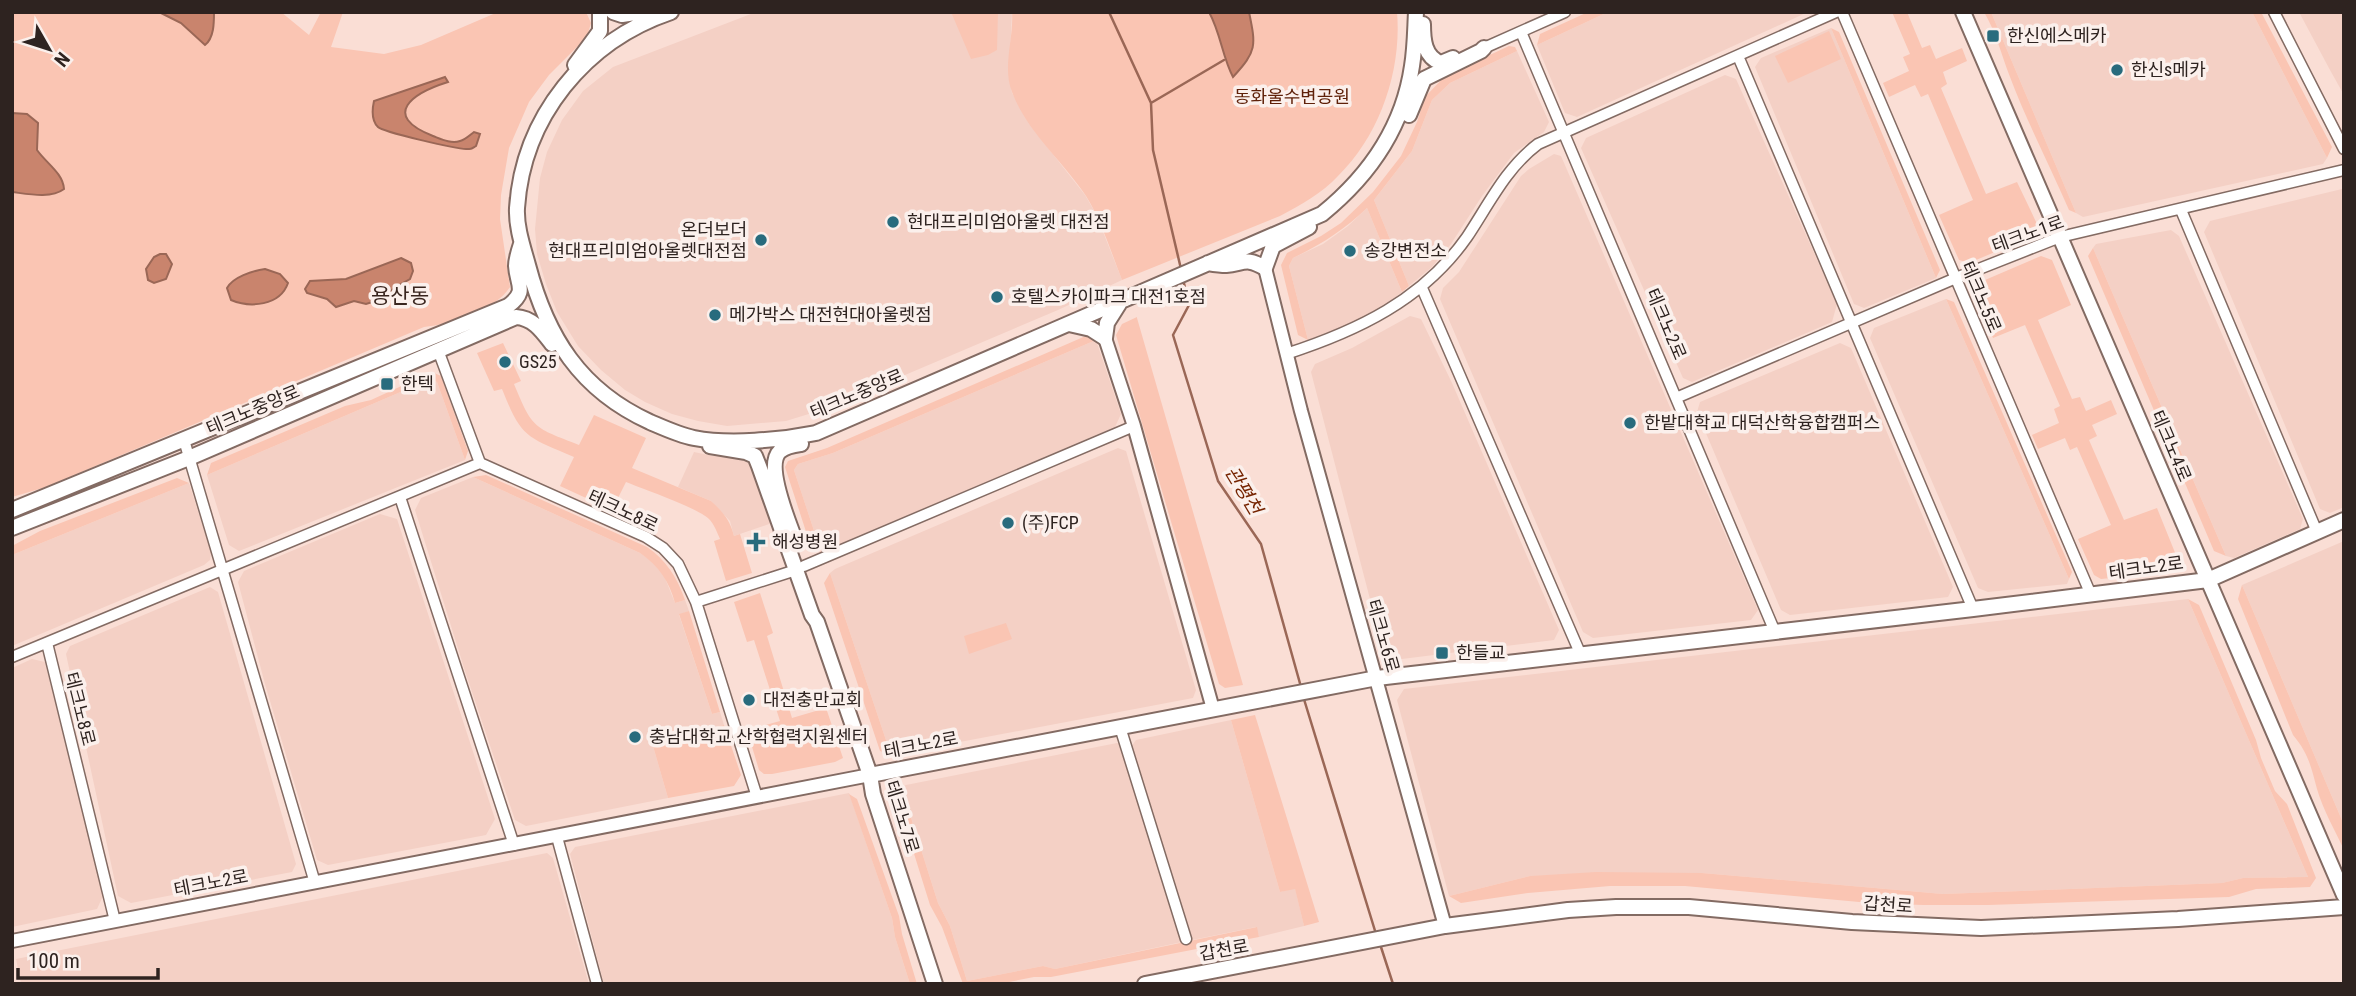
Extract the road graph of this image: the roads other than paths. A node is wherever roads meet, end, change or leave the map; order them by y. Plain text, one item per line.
1 (600, 12) edge
2 (614, 12) edge
3 (641, 12) edge
4 (671, 12) edge
5 (1418, 12) edge
6 (1565, 12) edge
7 (1836, 12) edge
8 (1842, 12) edge
9 (1963, 12) edge
10 (2274, 12) edge
11 (1521, 32) junction
12 (1484, 48) junction
13 (1738, 56) junction
14 (569, 79) junction
15 (1563, 133) junction
16 (1384, 149) junction
17 (2344, 149) edge
18 (2344, 170) edge
19 (2181, 210) junction
20 (1322, 214) junction
21 (2060, 237) junction
22 (521, 242) junction
23 (1243, 254) junction
24 (1265, 268) junction
25 (1956, 278) junction
26 (1422, 288) junction
27 (1125, 300) junction
28 (504, 315) junction
29 (1852, 322) junction
30 (1069, 324) junction
31 (1105, 338) junction
32 (438, 350) junction
33 (1286, 355) junction
34 (570, 361) junction
35 (1676, 398) junction
36 (1134, 426) junction
37 (816, 433) junction
38 (696, 439) junction
39 (184, 440) junction
40 (190, 458) junction
41 (480, 463) junction
42 (400, 497) junction
43 (12, 510) edge
44 (2344, 520) edge
45 (12, 528) edge
46 (2317, 532) junction
47 (223, 568) junction
48 (800, 568) junction
49 (2208, 579) junction
50 (2091, 595) junction
51 (696, 603) junction
52 (1973, 609) junction
53 (1775, 632) junction
54 (47, 643) junction
55 (1580, 653) junction
56 (12, 657) edge
57 (1377, 678) junction
58 (1213, 709) junction
59 (1120, 727) junction
60 (870, 775) junction
61 (757, 797) junction
62 (556, 836) junction
63 (513, 845) junction
64 (315, 883) junction
65 (2344, 895) edge
66 (2344, 907) edge
67 (115, 921) junction
68 (1438, 928) junction
69 (1186, 939) dead end
70 (12, 941) edge
71 (597, 984) edge
72 (934, 984) edge
73 (1145, 984) edge

1 - 14 main road
2 - 3 main road
4 - 14 main road, 테크노중앙로
5 - 12 main road
5 - 16 main road
6 - 11 street
7 - 13 street
8 - 25 street, 테크노5로
9 - 21 main road, 테크노4로
10 - 17 street
11 - 12 street
11 - 15 street, 테크노2로
12 - 16 main road
13 - 15 street
13 - 29 street
14 - 22 main road, 테크노중앙로
15 - 26 street
15 - 35 street, 테크노2로
16 - 20 main road
18 - 19 street, 테크노1로
19 - 21 street, 테크노1로
19 - 46 street
20 - 23 main road
20 - 24 main road
21 - 25 street, 테크노1로
21 - 49 main road, 테크노4로
22 - 28 main road
22 - 34 main road, 테크노중앙로
23 - 24 main road
23 - 27 main road, 테크노중앙로
24 - 33 street, 테크노6로
25 - 29 street, 테크노1로
25 - 50 street, 테크노5로
26 - 33 street
26 - 55 street
27 - 30 main road, 테크노중앙로
27 - 31 main road
28 - 32 main road, 테크노중앙로
28 - 34 main road
28 - 39 main road, 테크노중앙로
29 - 35 street, 테크노1로
29 - 52 street
30 - 31 main road
30 - 37 main road, 테크노중앙로
31 - 36 street
32 - 40 main road, 테크노중앙로
32 - 41 street
33 - 57 street, 테크노6로
34 - 38 main road, 테크노중앙로
35 - 53 street, 테크노2로
36 - 48 street
36 - 58 street
37 - 38 main road, 테크노중앙로
37 - 48 main road, 테크노7로
38 - 48 main road, 테크노7로
39 - 40 street
39 - 43 main road, 테크노중앙로
40 - 45 main road, 테크노중앙로
40 - 47 street
41 - 42 street
41 - 51 street, 테크노8로
42 - 47 street
42 - 63 street
44 - 46 main road, 테크노2로
46 - 49 main road, 테크노2로
47 - 54 street
47 - 64 street
48 - 51 street
48 - 60 main road, 테크노7로
49 - 50 main road, 테크노2로
49 - 65 main road, 테크노4로
50 - 52 main road, 테크노2로
51 - 61 street, 테크노8로
52 - 53 main road, 테크노2로
53 - 55 main road, 테크노2로
54 - 56 street
54 - 67 street, 테크노8로
55 - 57 main road, 테크노2로
57 - 58 main road, 테크노2로
57 - 68 street, 테크노6로
58 - 59 main road, 테크노2로
59 - 60 main road, 테크노2로
59 - 69 street
60 - 61 street, 테크노2로
60 - 72 main road, 테크노7로
61 - 62 street, 테크노2로
62 - 63 street, 테크노2로
62 - 71 street
63 - 64 street, 테크노2로
64 - 67 street, 테크노2로
66 - 68 main road, 갑천로
67 - 70 street, 테크노2로
68 - 73 main road, 갑천로

